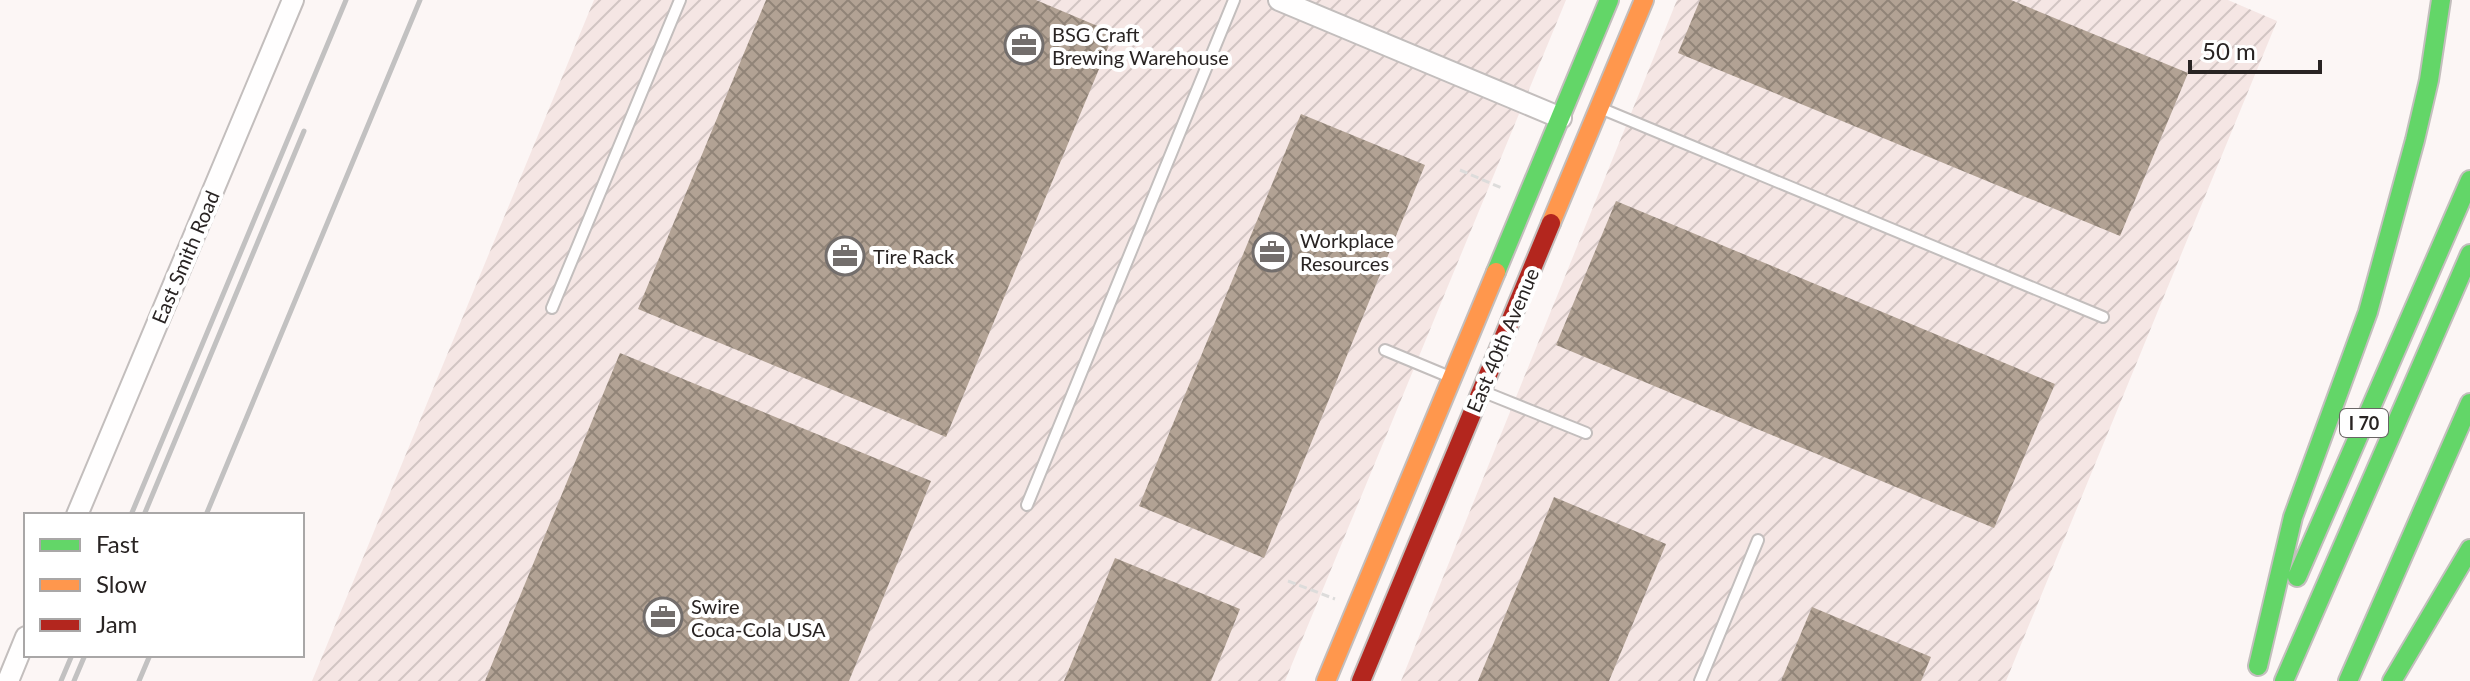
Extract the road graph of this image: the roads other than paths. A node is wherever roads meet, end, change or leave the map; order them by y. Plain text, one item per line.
1 (293, 0) edge
2 (680, 0) edge
3 (1234, 0) edge
4 (1279, 0) edge
5 (1609, 0) edge
6 (1644, 0) edge
7 (2441, 0) edge
8 (1598, 108) junction
9 (1561, 118) junction
10 (2470, 180) edge
11 (1550, 225) junction
12 (2470, 254) edge
13 (552, 308) dead end
14 (2103, 317) dead end
15 (1385, 350) dead end
16 (1452, 378) junction
17 (1481, 390) junction
18 (2470, 403) edge
19 (1586, 433) dead end
20 (1027, 505) dead end
21 (78, 513) edge
22 (1758, 540) dead end
23 (2470, 549) edge
24 (24, 642) edge
25 (2255, 674) edge
26 (8, 681) edge
27 (1326, 681) edge
28 (1361, 681) edge
29 (1700, 681) edge
30 (2284, 681) edge
31 (2348, 681) edge
32 (2392, 681) edge

1 - 21 street, East Smith Road
2 - 13 lane
3 - 20 lane
4 - 9 street
5 - 9 main road, East 40th Avenue
6 - 8 main road, East 40th Avenue
7 - 25 main road
8 - 11 main road, East 40th Avenue
8 - 14 lane
9 - 11 main road
9 - 16 main road, East 40th Avenue
10 - 25 main road, I 70
11 - 17 main road, East 40th Avenue
12 - 30 main road
15 - 16 lane
16 - 17 street
16 - 27 main road, East 40th Avenue
17 - 19 lane
17 - 28 main road, East 40th Avenue
18 - 31 main road
22 - 29 lane
23 - 32 main road
24 - 26 street

